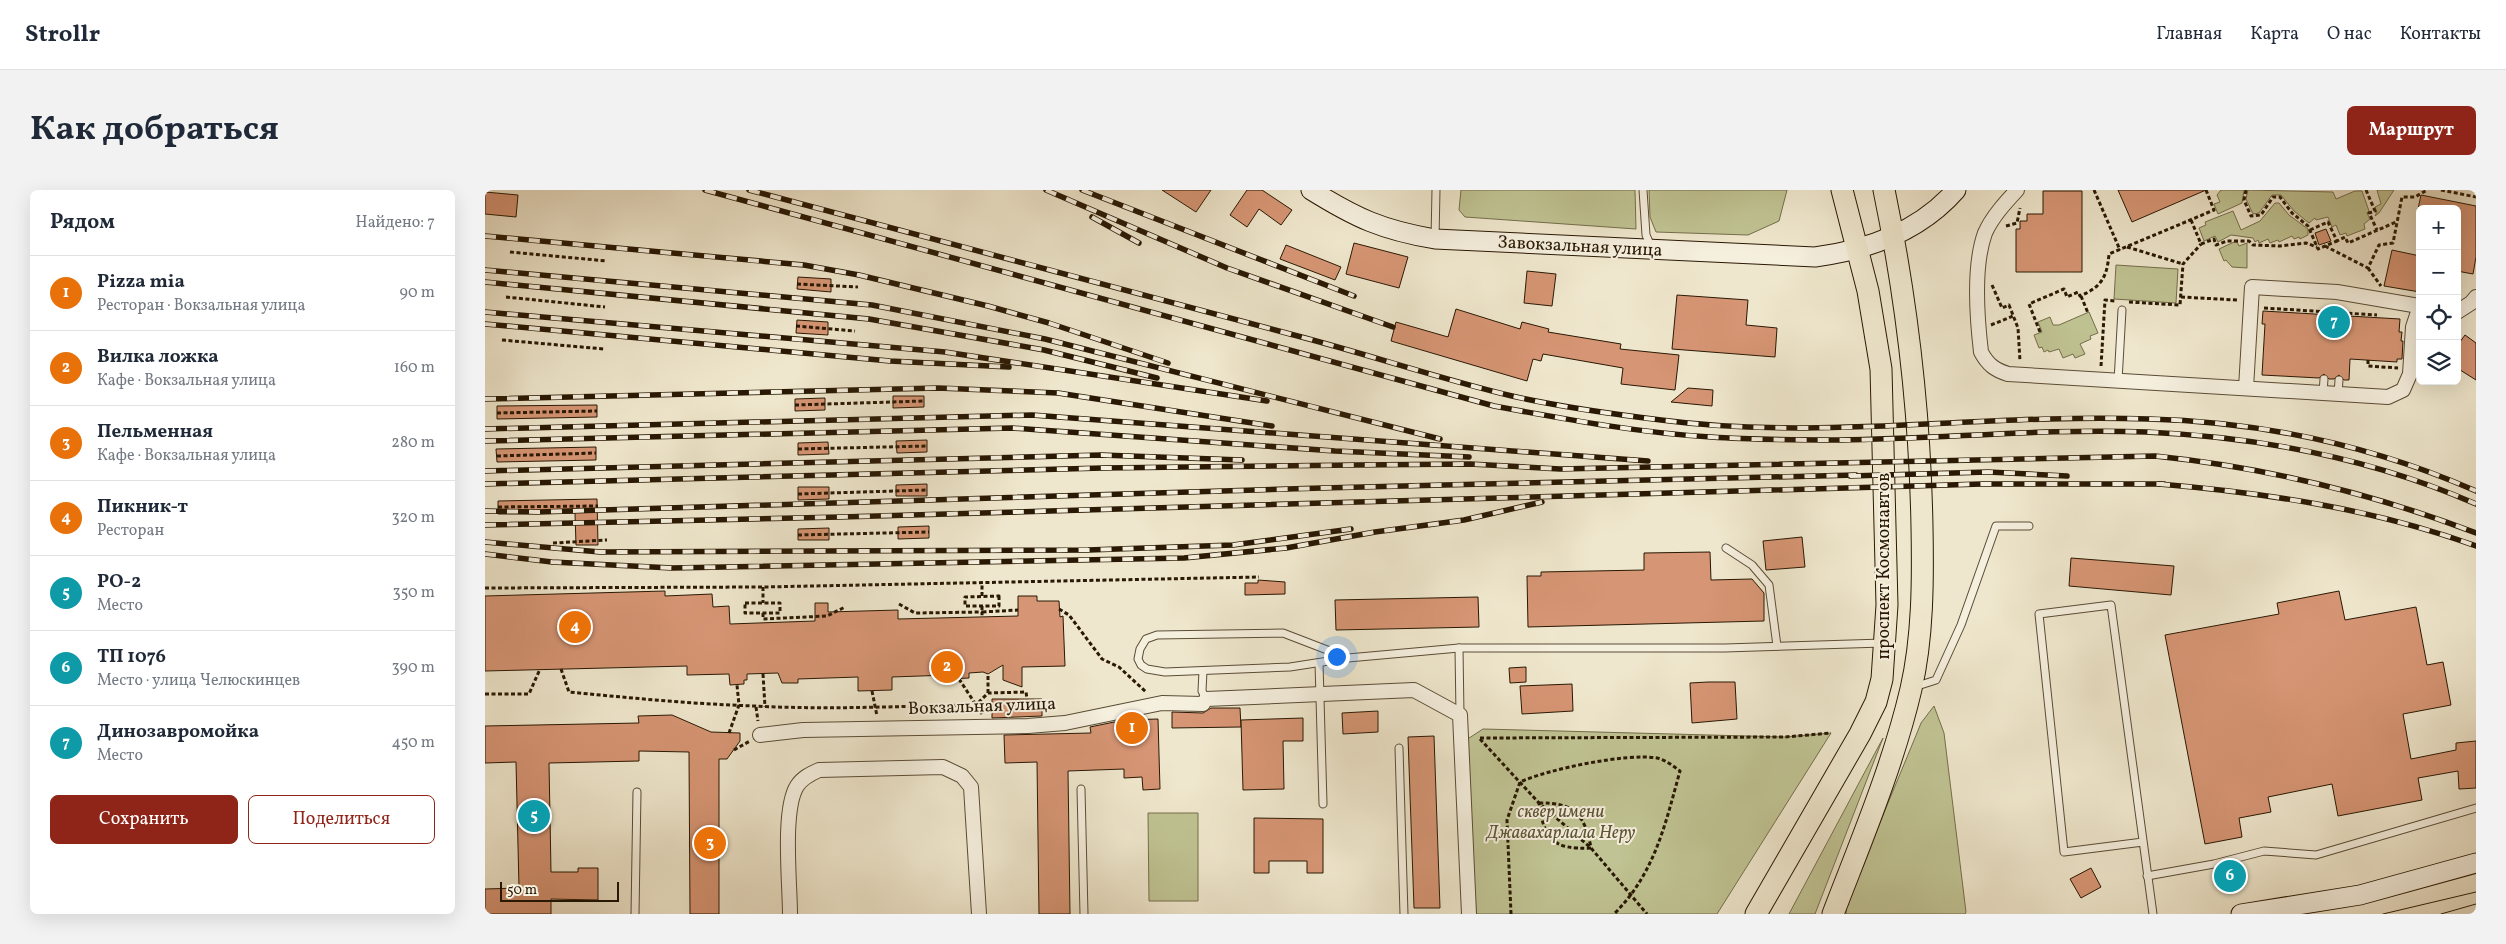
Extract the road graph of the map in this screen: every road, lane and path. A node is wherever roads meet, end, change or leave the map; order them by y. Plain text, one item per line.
1 (1311, 190) edge
2 (1436, 190) edge
3 (1643, 190) edge
4 (1842, 190) edge
5 (1885, 190) edge
6 (1956, 190) edge
7 (2017, 190) edge
8 (2094, 190) edge
9 (2206, 190) edge
10 (2246, 190) edge
11 (2366, 190) edge
12 (2427, 190) edge
13 (2441, 190) edge
14 (2476, 197) edge
15 (2021, 206) dead end
16 (2191, 220) junction
17 (2396, 222) junction
18 (2003, 227) dead end
19 (2310, 230) junction
20 (2377, 230) junction
21 (1893, 236) junction
22 (1435, 239) junction
23 (2337, 241) junction
24 (2201, 244) junction
25 (2325, 246) junction
26 (2126, 247) junction
27 (2317, 247) junction
28 (1859, 249) junction
29 (1652, 250) junction
30 (2120, 250) junction
31 (510, 252) dead end
32 (607, 261) dead end
33 (2183, 264) junction
34 (2368, 268) junction
35 (2375, 276) dead end
36 (797, 284) dead end
37 (858, 286) dead end
38 (1990, 296) dead end
39 (2081, 296) junction
40 (506, 297) dead end
41 (2476, 297) edge
42 (2251, 304) junction
43 (2416, 305) edge
44 (605, 307) dead end
45 (2461, 309) edge
46 (2122, 310) dead end
47 (2088, 313) dead end
48 (1990, 316) dead end
49 (2013, 316) junction
50 (2386, 316) dead end
51 (2416, 316) edge
52 (1990, 325) junction
53 (796, 326) dead end
54 (855, 331) dead end
55 (2041, 332) dead end
56 (1990, 333) dead end
57 (502, 340) dead end
58 (604, 349) dead end
59 (2368, 360) dead end
60 (2021, 366) dead end
61 (2403, 368) dead end
62 (2324, 379) dead end
63 (2339, 380) dead end
64 (2118, 381) junction
65 (2246, 388) junction
66 (2323, 393) junction
67 (2338, 394) junction
68 (924, 401) dead end
69 (795, 404) dead end
70 (597, 411) dead end
71 (497, 413) dead end
72 (927, 446) dead end
73 (798, 449) dead end
74 (596, 454) dead end
75 (497, 456) dead end
76 (927, 490) dead end
77 (798, 494) dead end
78 (597, 506) dead end
79 (498, 507) dead end
80 (2029, 526) dead end
81 (929, 532) dead end
82 (799, 535) dead end
83 (607, 540) dead end
84 (553, 543) dead end
85 (1726, 548) dead end
86 (1259, 577) dead end
87 (982, 583) junction
88 (763, 587) junction
89 (485, 588) edge
90 (982, 596) junction
91 (763, 603) junction
92 (899, 604) dead end
93 (982, 606) junction
94 (845, 607) dead end
95 (1059, 609) dead end
96 (1018, 610) dead end
97 (982, 612) junction
98 (763, 613) junction
99 (982, 617) dead end
100 (1885, 643) junction
101 (1777, 646) junction
102 (1459, 648) junction
103 (1348, 658) junction
104 (1319, 662) junction
105 (540, 669) dead end
106 (561, 669) dead end
107 (1203, 671) junction
108 (763, 674) dead end
109 (988, 674) dead end
110 (959, 679) dead end
111 (737, 685) dead end
112 (1911, 688) junction
113 (872, 691) dead end
114 (1320, 692) junction
115 (988, 693) junction
116 (485, 694) edge
117 (1027, 699) dead end
118 (1204, 701) junction
119 (1162, 703) junction
120 (976, 705) junction
121 (739, 706) junction
122 (765, 706) junction
123 (876, 707) junction
124 (1460, 715) junction
125 (729, 733) dead end
126 (1831, 733) dead end
127 (759, 736) dead end
128 (1399, 748) dead end
129 (1520, 782) junction
130 (1081, 789) dead end
131 (637, 792) dead end
132 (1539, 803) junction
133 (1323, 804) dead end
134 (2476, 808) edge
135 (2143, 842) junction
136 (1591, 848) junction
137 (2476, 863) edge
138 (2147, 876) junction
139 (1632, 896) junction
140 (635, 914) edge
141 (790, 914) edge
142 (979, 914) edge
143 (1084, 914) edge
144 (1404, 914) edge
145 (1469, 914) edge
146 (1511, 914) edge
147 (1614, 914) edge
148 (1647, 914) edge
149 (1756, 914) edge
150 (1833, 914) edge
151 (2153, 914) edge
152 (2241, 914) edge

1 - 22 main road, Завокзальная улица
2 - 22 lane
3 - 29 lane
4 - 28 main road, проспект Космонавтов
5 - 21 main road, проспект Космонавтов
6 - 21 main road, Завокзальная улица
7 - 64 street
8 - 30 path
9 - 16 path
10 - 19 path
11 - 20 path
12 - 17 path
13 - 14 path
15 - 18 path
16 - 24 path
16 - 26 path
17 - 20 path
17 - 34 path
19 - 23 path
19 - 27 path
20 - 23 path
21 - 28 main road, Завокзальная улица
21 - 112 main road, проспект Космонавтов
22 - 29 main road, Завокзальная улица
23 - 25 path
24 - 27 path
24 - 33 path
25 - 27 path
25 - 34 path
26 - 30 path
26 - 33 path
28 - 29 main road, Завокзальная улица
28 - 100 main road, проспект Космонавтов
30 - 39 path
31 - 32 path
33 - 42 path
34 - 35 path
36 - 37 path
38 - 49 path
39 - 47 path
39 - 55 path
40 - 44 path
41 - 45 street
42 - 43 street
42 - 50 path
42 - 65 street
46 - 64 lane
48 - 52 path
49 - 52 path
49 - 60 path
51 - 67 street
52 - 56 path
53 - 54 path
57 - 58 path
59 - 61 path
62 - 66 lane
63 - 67 lane
64 - 65 street
65 - 66 street
66 - 67 street
68 - 69 path
70 - 71 path
72 - 73 path
74 - 75 path
76 - 77 path
78 - 79 path
80 - 112 lane
81 - 82 path
83 - 84 path
85 - 101 lane
86 - 87 path
87 - 88 path
87 - 90 path
88 - 89 path
88 - 91 path
90 - 93 path
90 - 93 path
91 - 98 path
91 - 98 path
92 - 97 path
93 - 97 path
94 - 98 path
95 - 119 path
96 - 97 path
97 - 99 path
100 - 101 lane
100 - 149 main road, проспект Космонавтов
101 - 102 lane
102 - 103 lane
102 - 124 lane
103 - 104 lane
103 - 107 lane
104 - 107 lane
104 - 114 lane
105 - 116 path
106 - 121 path
107 - 118 lane
108 - 122 path
109 - 115 path
110 - 120 path
111 - 121 path
112 - 150 main road, проспект Космонавтов
113 - 123 path
114 - 118 street, Вокзальная улица
114 - 124 street, Вокзальная улица
114 - 133 lane
115 - 117 path
115 - 120 path
118 - 119 street, Вокзальная улица
119 - 127 street, Вокзальная улица
120 - 123 path
121 - 122 path
121 - 125 path
122 - 123 path
124 - 145 street
126 - 129 path
128 - 144 lane
129 - 132 path
129 - 139 path
129 - 146 path
130 - 143 lane
131 - 140 lane
132 - 136 path
132 - 136 path
132 - 136 path
134 - 138 lane
135 - 135 lane
135 - 138 lane
136 - 139 path
137 - 152 main road
138 - 151 lane
139 - 147 path
139 - 148 path
141 - 142 street

